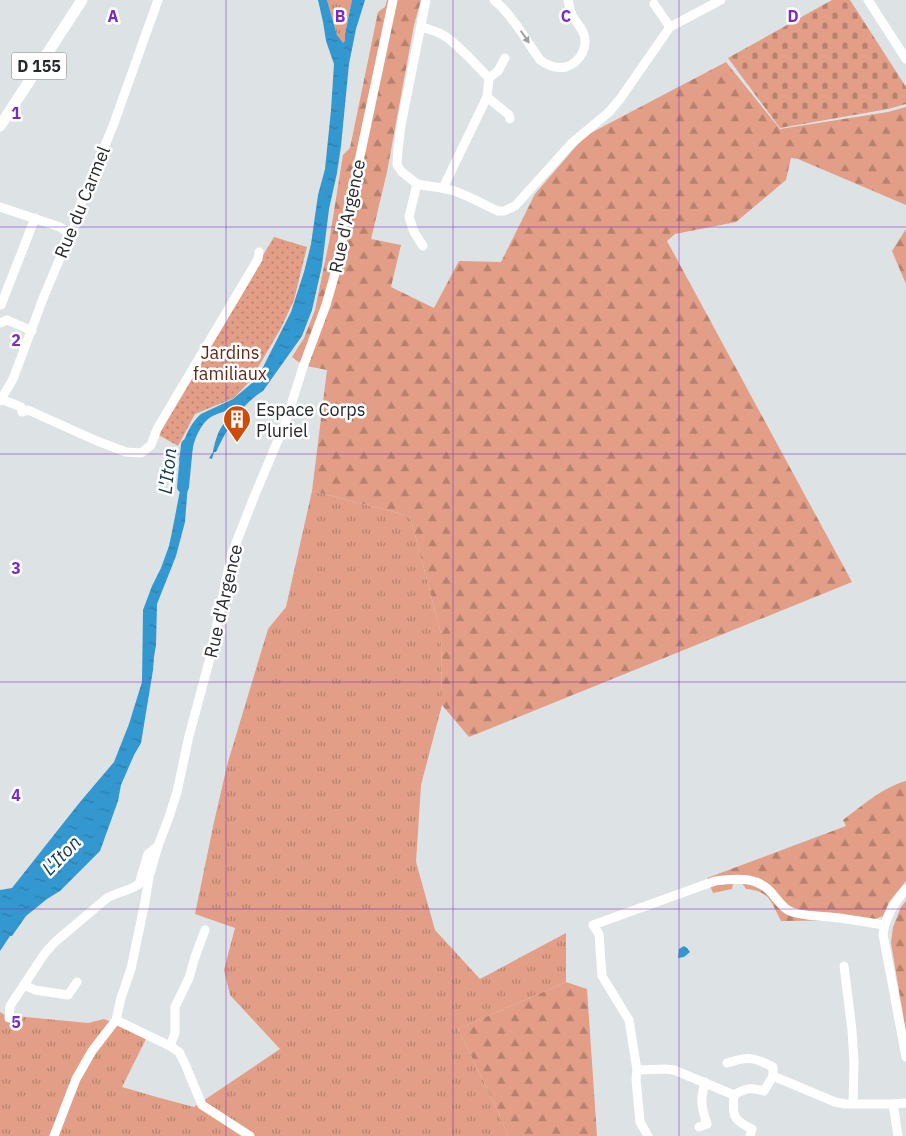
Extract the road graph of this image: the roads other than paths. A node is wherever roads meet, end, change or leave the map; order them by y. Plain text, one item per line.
1 (82, 0) edge
2 (158, 0) edge
3 (393, 0) edge
4 (426, 0) edge
5 (494, 0) edge
6 (568, 0) edge
7 (721, 0) edge
8 (868, 0) edge
9 (654, 1) edge
10 (670, 26) junction
11 (421, 27) junction
12 (505, 58) dead end
13 (906, 59) edge
14 (489, 78) junction
15 (488, 97) junction
16 (510, 119) dead end
17 (0, 126) edge
18 (417, 184) junction
19 (443, 188) junction
20 (0, 207) edge
21 (35, 218) junction
22 (72, 236) junction
23 (423, 246) dead end
24 (259, 252) dead end
25 (0, 305) edge
26 (3, 322) edge
27 (32, 331) junction
28 (1, 400) edge
29 (158, 846) junction
30 (906, 889) edge
31 (884, 925) junction
32 (205, 930) dead end
33 (844, 966) dead end
34 (77, 982) dead end
35 (24, 985) junction
36 (9, 1018) dead end
37 (116, 1020) junction
38 (170, 1046) junction
39 (906, 1057) edge
40 (727, 1063) dead end
41 (637, 1070) junction
42 (773, 1076) junction
43 (705, 1082) junction
44 (734, 1095) junction
45 (906, 1103) edge
46 (853, 1104) junction
47 (893, 1104) junction
48 (699, 1127) dead end
49 (900, 1131) edge
50 (54, 1136) edge
51 (250, 1136) edge
52 (648, 1136) edge
53 (750, 1136) edge

1 - 17 main road, D 155
2 - 22 street, Rue du Carmel
3 - 29 street, Rue d'Argence
4 - 11 street
5 -> 6 street
7 - 10 street
8 - 13 street
9 - 10 street
10 - 19 street
11 - 14 street
11 - 18 street
12 - 14 street
14 - 15 street
15 - 16 street
15 - 19 street
18 - 19 street
18 - 23 street
20 - 21 street
21 - 22 street
21 - 25 street
22 - 27 street, Rue du Carmel
24 - 28 street
25 - 26 street
26 - 27 street
27 - 28 street, Rue du Carmel
29 - 35 street
29 - 37 street, Rue d'Argence
30 - 31 street
31 - 39 street
31 - 41 street
32 - 38 street
33 - 46 street
34 - 35 street
35 - 36 street
37 - 38 street
37 - 50 street, Rue d'Argence
38 - 51 street
40 - 42 street
41 - 43 street
41 - 52 street
42 - 44 street
42 - 46 street
43 - 44 street
43 - 48 street
44 - 53 street
45 - 47 street
46 - 47 street
47 - 49 street

